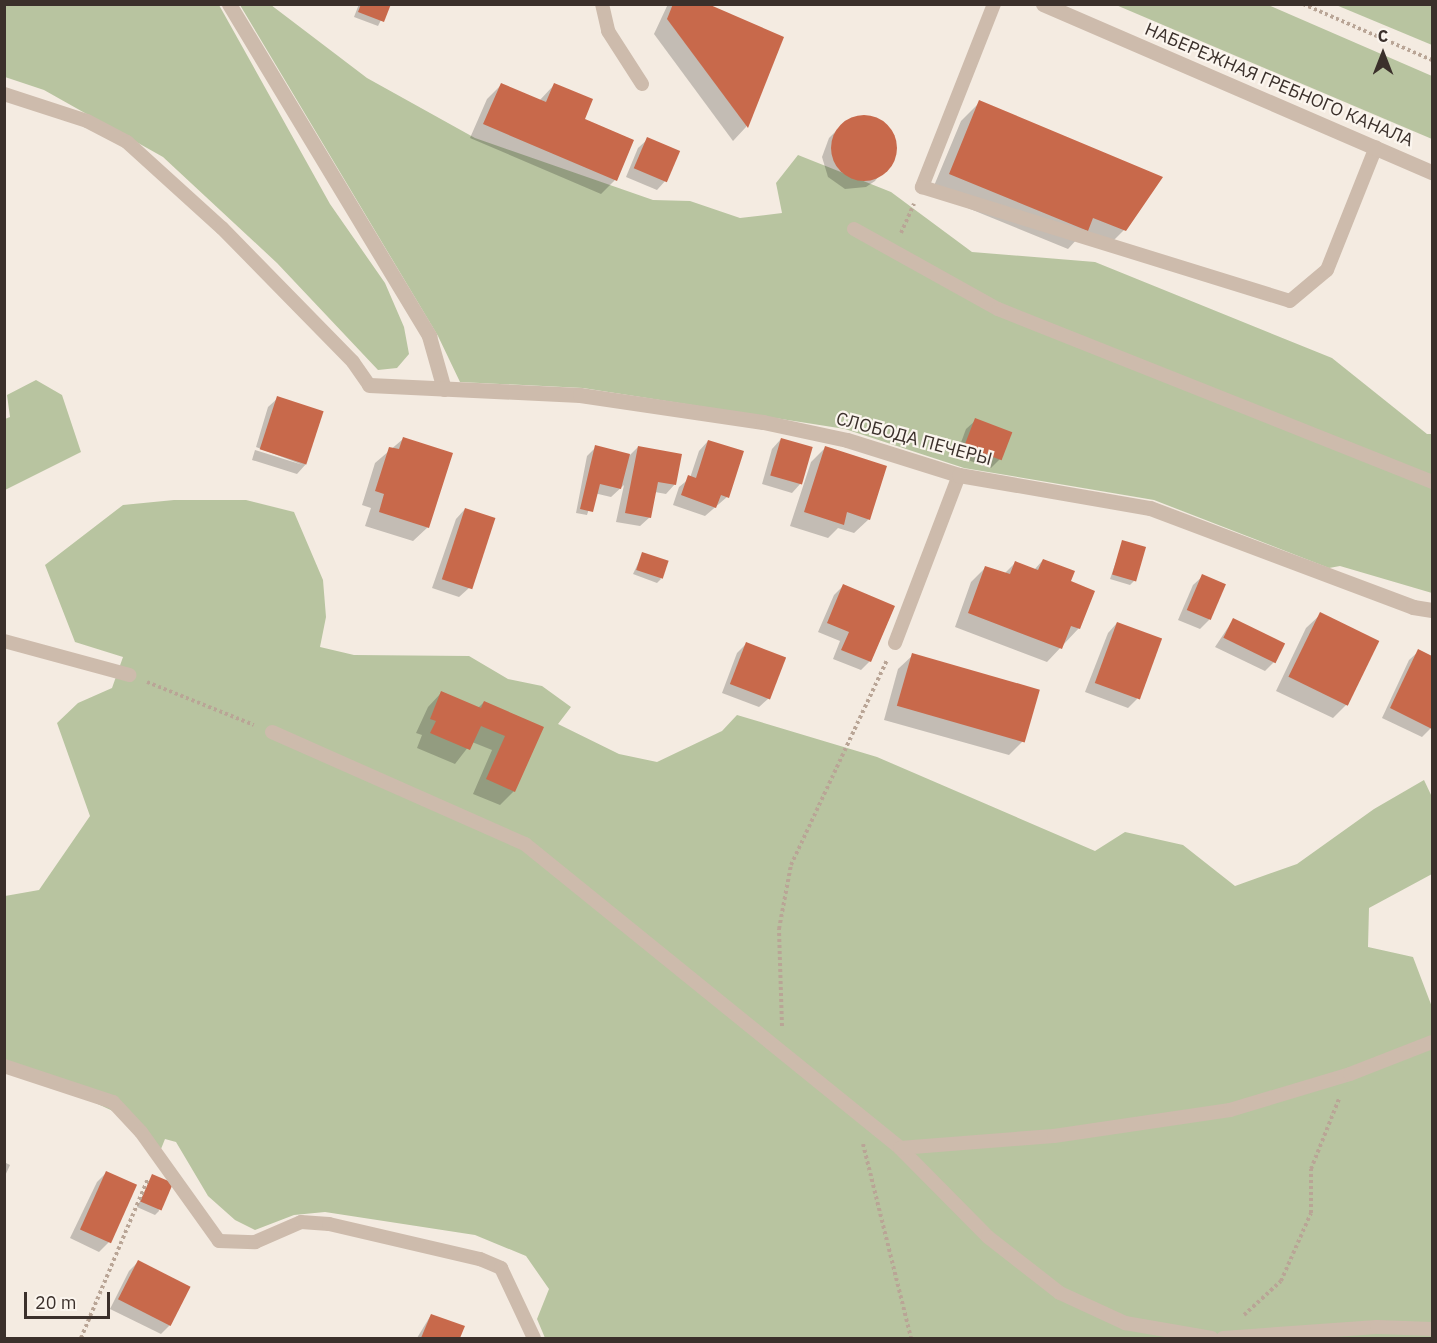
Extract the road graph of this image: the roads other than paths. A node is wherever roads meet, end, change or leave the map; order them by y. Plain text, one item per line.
1 (229, 4) edge
2 (602, 4) edge
3 (994, 4) edge
4 (1043, 4) edge
5 (642, 84) dead end
6 (4, 94) edge
7 (1376, 147) junction
8 (1432, 172) edge
9 (854, 229) dead end
10 (369, 385) joint
11 (444, 389) junction
12 (959, 475) junction
13 (1432, 482) edge
14 (1432, 610) edge
15 (4, 641) edge
16 (895, 643) road end
17 (129, 675) road end
18 (272, 732) road end
19 (1432, 1042) edge
20 (4, 1066) edge
21 (900, 1148) junction
22 (1432, 1329) edge
23 (534, 1338) edge
24 (1212, 1338) edge
25 (1223, 1338) edge

1 - 11 street
2 - 5 lane
3 - 7 lane
4 - 7 street, НАБЕРЕЖНАЯ ГРЕБНОГО КАНАЛА
6 - 10 lane
7 - 8 street, НАБЕРЕЖНАЯ ГРЕБНОГО КАНАЛА
9 - 13 lane
10 - 11 street, СЛОБОДА ПЕЧЕРЫ
11 - 12 street, СЛОБОДА ПЕЧЕРЫ
12 - 14 street, СЛОБОДА ПЕЧЕРЫ
12 - 16 lane
15 - 17 lane
18 - 21 lane
19 - 21 lane
20 - 23 lane
21 - 24 lane
22 - 25 lane

